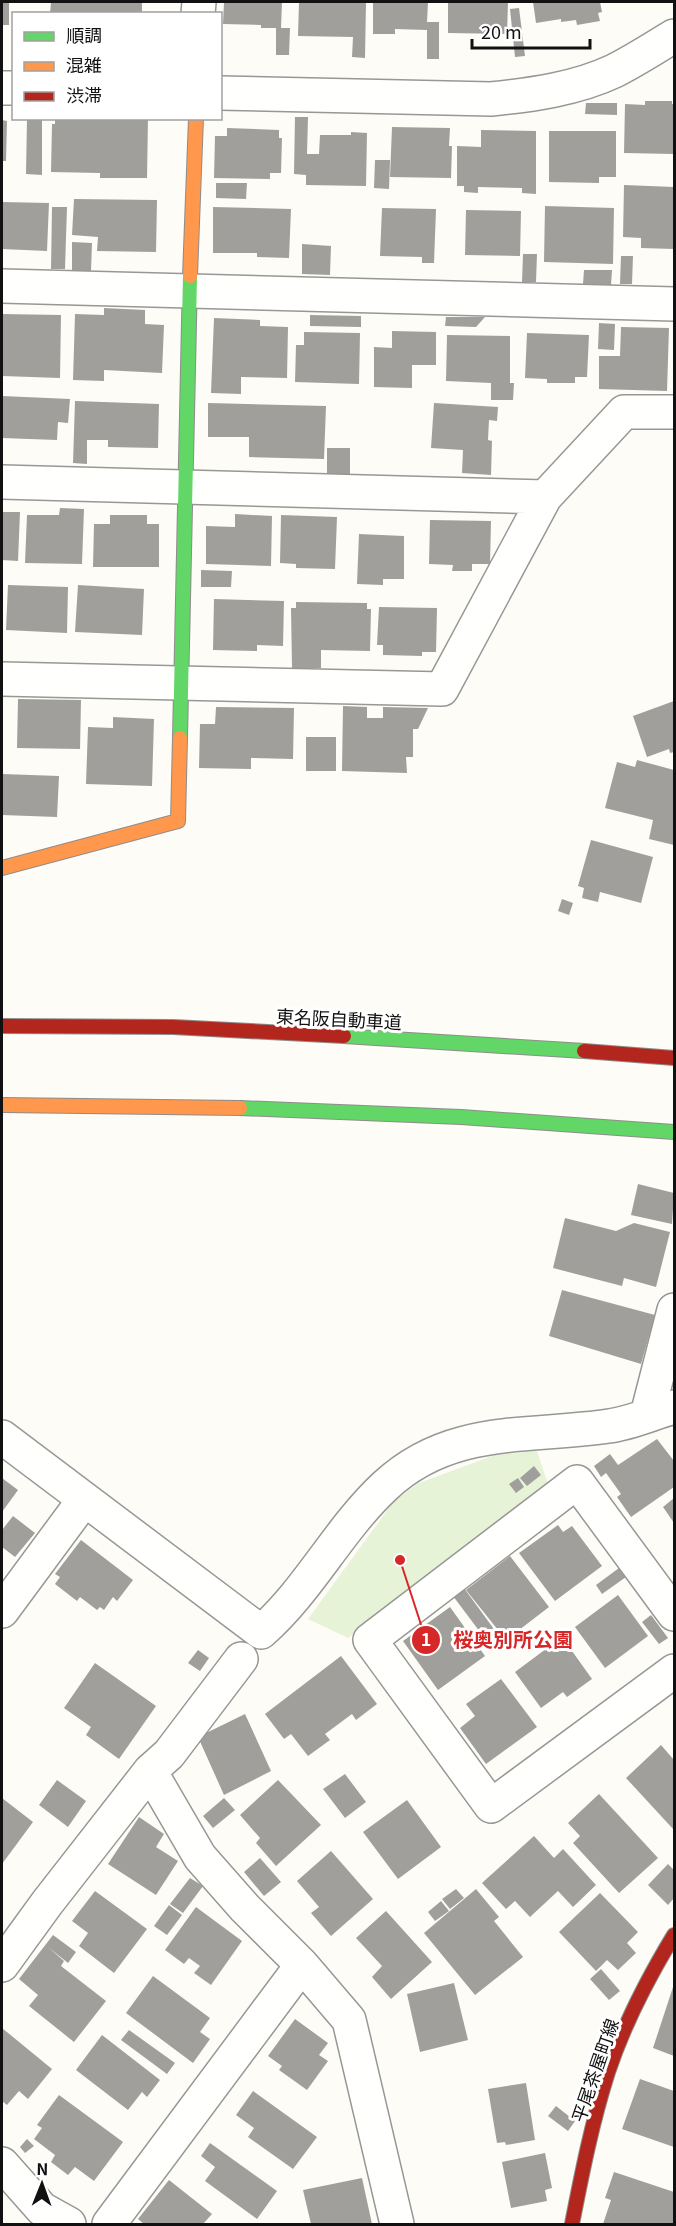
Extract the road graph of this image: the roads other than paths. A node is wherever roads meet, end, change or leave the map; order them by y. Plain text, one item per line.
1 (675, 36) edge
2 (222, 93) edge
3 (196, 120) edge
4 (2, 286) edge
5 (189, 291) junction
6 (675, 303) edge
7 (675, 412) edge
8 (2, 482) edge
9 (185, 486) junction
10 (545, 497) junction
11 (2, 679) edge
12 (182, 683) junction
13 (2, 868) edge
14 (2, 1026) edge
15 (675, 1058) edge
16 (2, 1105) edge
17 (675, 1132) edge
18 (675, 1310) edge
19 (661, 1411) edge
20 (2, 1437) edge
21 (84, 1500) junction
22 (2, 1611) edge
23 (675, 1614) edge
24 (241, 1659) dead end
25 (675, 1671) edge
26 (150, 1771) junction
27 (675, 1935) edge
28 (2, 1965) edge
29 (302, 1965) junction
30 (2, 2164) edge
31 (69, 2224) edge
32 (109, 2224) edge
33 (397, 2224) edge
34 (572, 2224) edge

1 - 2 street
3 - 5 main road
4 - 5 street
5 - 6 street
5 - 9 main road
7 - 10 street
8 - 9 street
9 - 10 street
9 - 12 main road
10 - 12 street
11 - 12 street
12 - 13 main road
14 - 15 main road, 東名阪自動車道
16 - 17 main road
18 - 19 street
19 - 21 street
20 - 21 street
21 - 22 street
23 - 25 street
24 - 26 street
26 - 28 street
26 - 29 street
27 - 34 main road, 平尾茶屋町線
29 - 32 street
29 - 33 street
30 - 31 street

